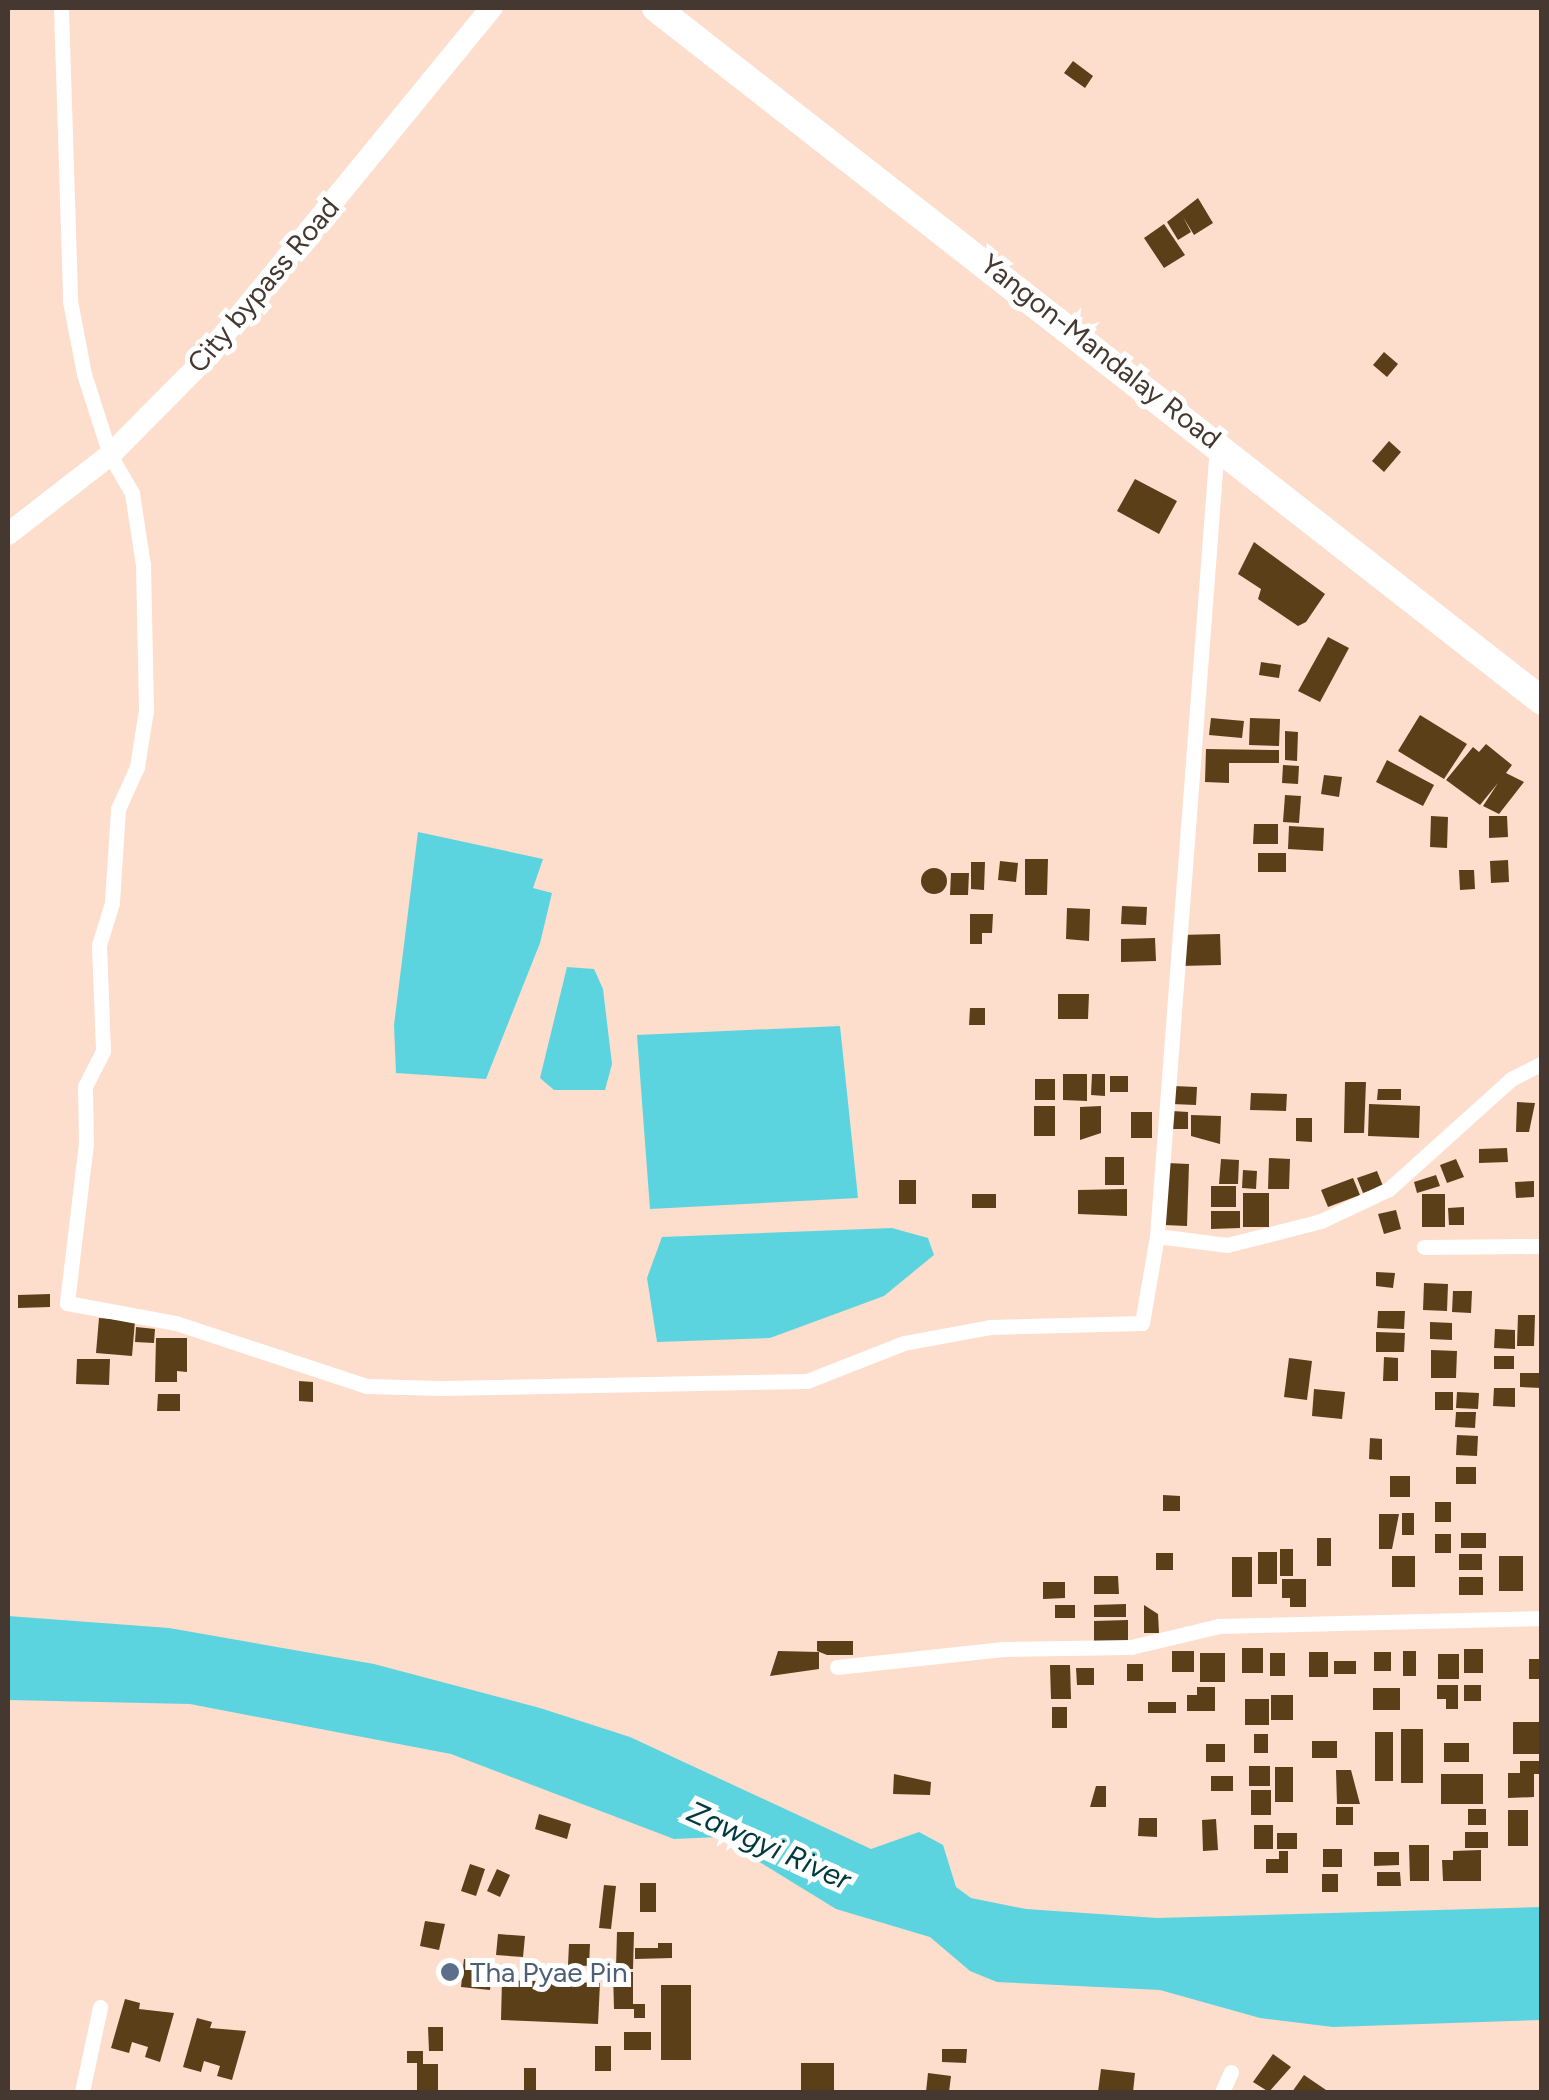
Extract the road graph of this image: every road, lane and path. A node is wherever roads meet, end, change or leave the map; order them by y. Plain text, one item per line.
1 (61, 8) edge
2 (491, 8) edge
3 (656, 8) edge
4 (1218, 442) junction
5 (110, 455) junction
6 (8, 534) edge
7 (1542, 700) edge
8 (1542, 1063) edge
9 (1156, 1236) junction
10 (1542, 1246) edge
11 (1424, 1247) dead end
12 (1542, 1618) edge
13 (837, 1667) dead end
14 (100, 2007) dead end
15 (1231, 2072) dead end
16 (82, 2092) edge
17 (1222, 2092) edge

1 - 5 street
2 - 5 main road, City bypass Road
3 - 4 highway, Yangon-Mandalay Road
4 - 7 highway, Yangon-Mandalay Road
4 - 9 street
5 - 6 main road, City bypass Road
5 - 9 street
8 - 9 street
10 - 11 street
12 - 13 street
14 - 16 street
15 - 17 street

